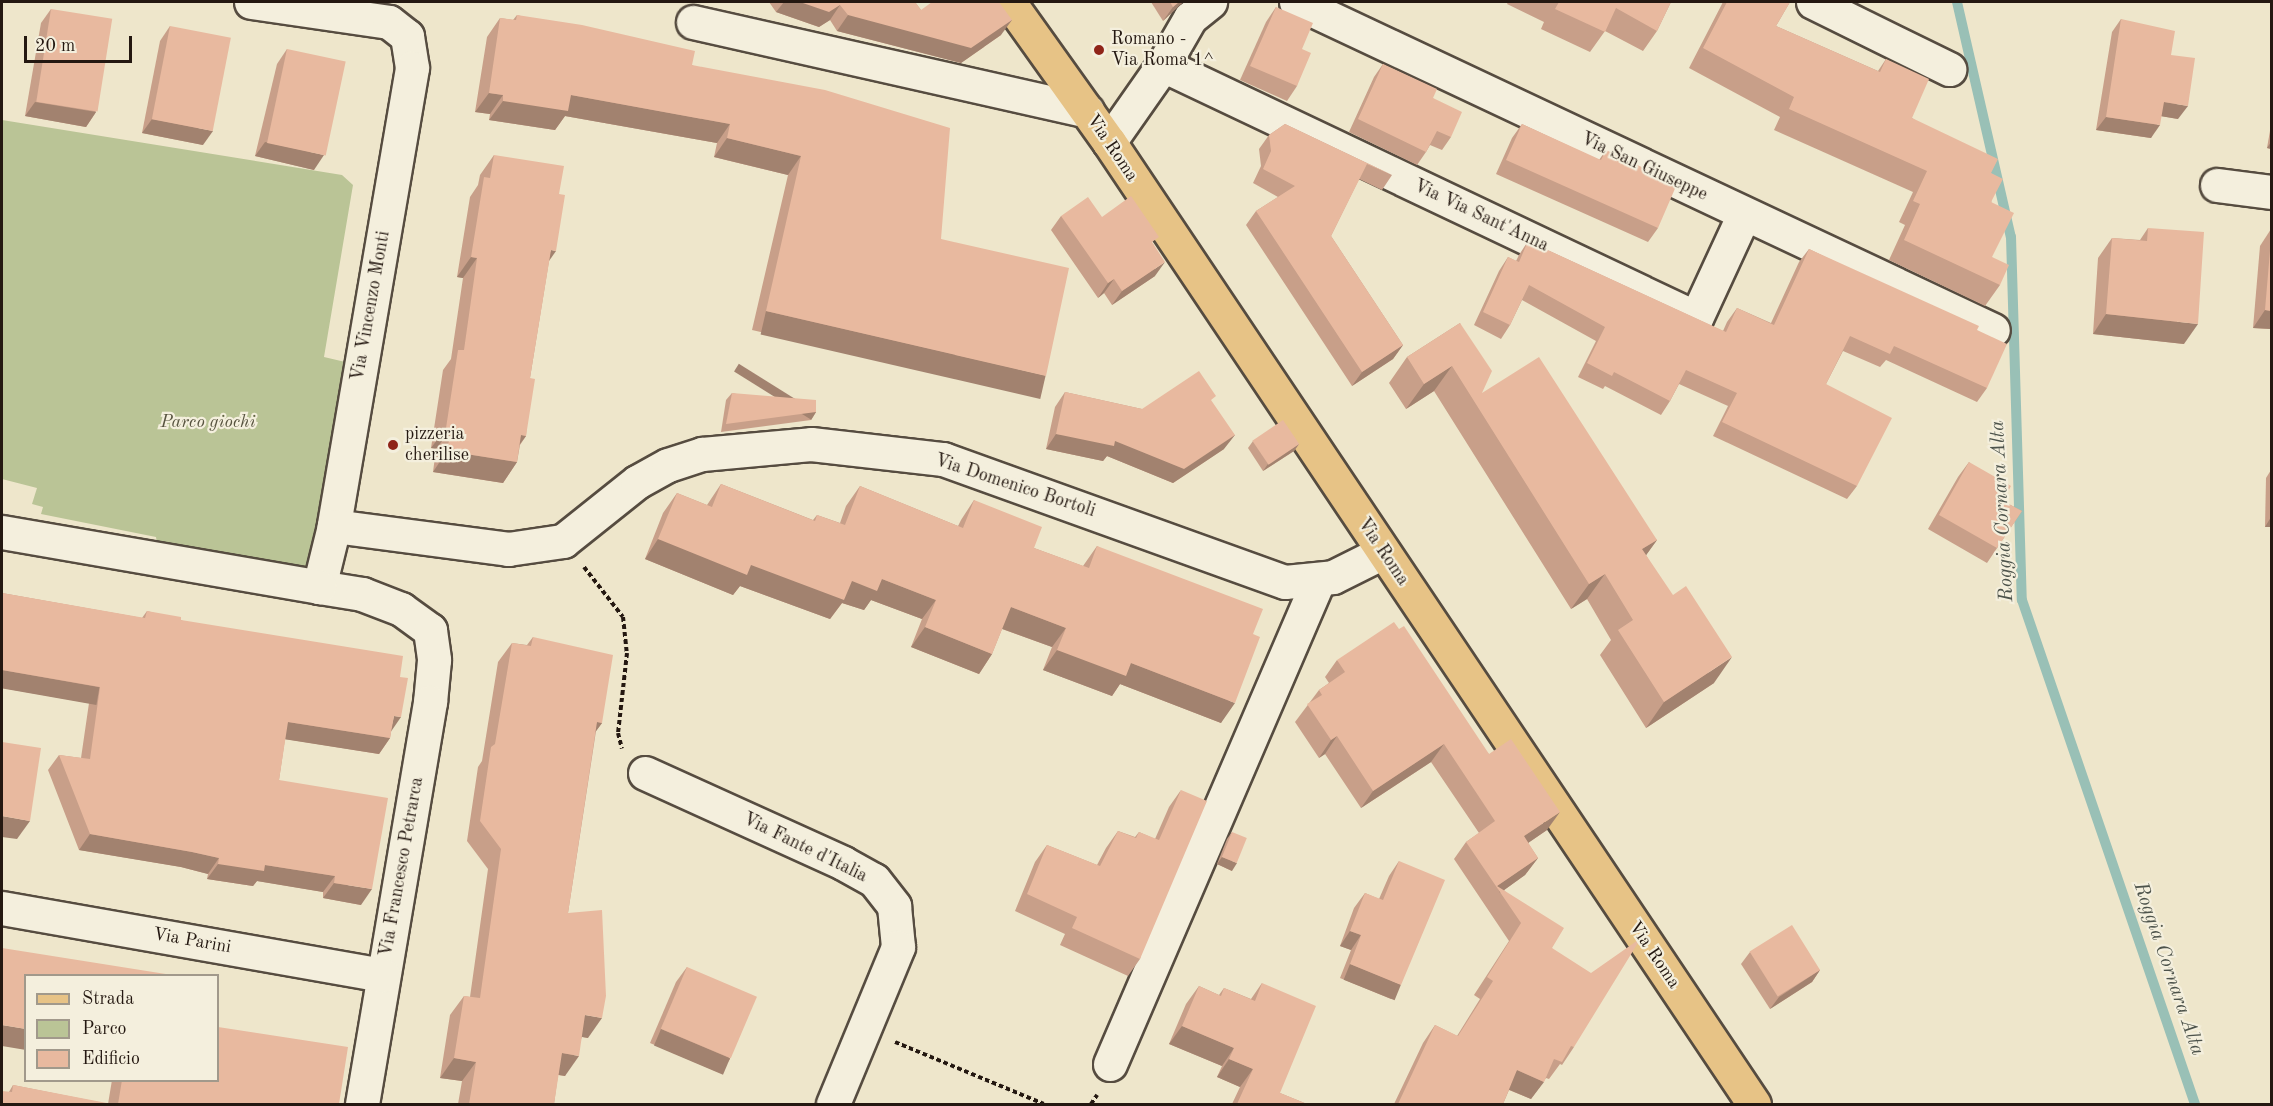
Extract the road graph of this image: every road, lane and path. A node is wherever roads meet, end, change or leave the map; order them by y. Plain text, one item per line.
1 (251, 2) edge
2 (1009, 2) edge
3 (1210, 2) edge
4 (1296, 2) edge
5 (1813, 2) edge
6 (400, 15) edge
7 (693, 22) dead end
8 (1163, 65) junction
9 (1949, 69) dead end
10 (1087, 111) junction
11 (1109, 142) junction
12 (2217, 185) dead end
13 (2271, 192) edge
14 (1744, 214) junction
15 (1994, 330) dead end
16 (334, 526) junction
17 (2, 532) edge
18 (563, 541) junction
19 (1383, 552) junction
20 (1319, 579) junction
21 (319, 587) junction
22 (645, 773) joint
23 (2, 908) edge
24 (383, 975) junction
25 (864, 1029) junction
26 (1110, 1064) dead end
27 (362, 1104) edge
28 (833, 1104) edge
29 (1044, 1104) edge
30 (1754, 1104) edge

1 - 6 street, Via Vincenzo Monti
2 - 10 main road, Via Roma
3 - 8 street
4 - 14 street, Via San Giuseppe
5 - 9 street
6 - 16 street, Via Vincenzo Monti
7 - 10 street
8 - 11 street
8 - 14 street, Via Via Sant'Anna
10 - 11 main road, Via Roma
11 - 19 main road, Via Roma
12 - 13 street
14 - 15 street, Via San Giuseppe
16 - 18 street
16 - 21 street, Via Vincenzo Monti
17 - 21 street
18 - 20 street, Via Domenico Bortoli
18 - 22 path
19 - 20 street, Via Domenico Bortoli
19 - 30 main road, Via Roma
20 - 26 street
21 - 24 street, Via Francesco Petrarca
22 - 25 street, Via Fante d'Italia
23 - 24 street, Via Parini
24 - 27 street, Via Francesco Petrarca
25 - 28 street, Via Fante d'Italia
25 - 29 path

